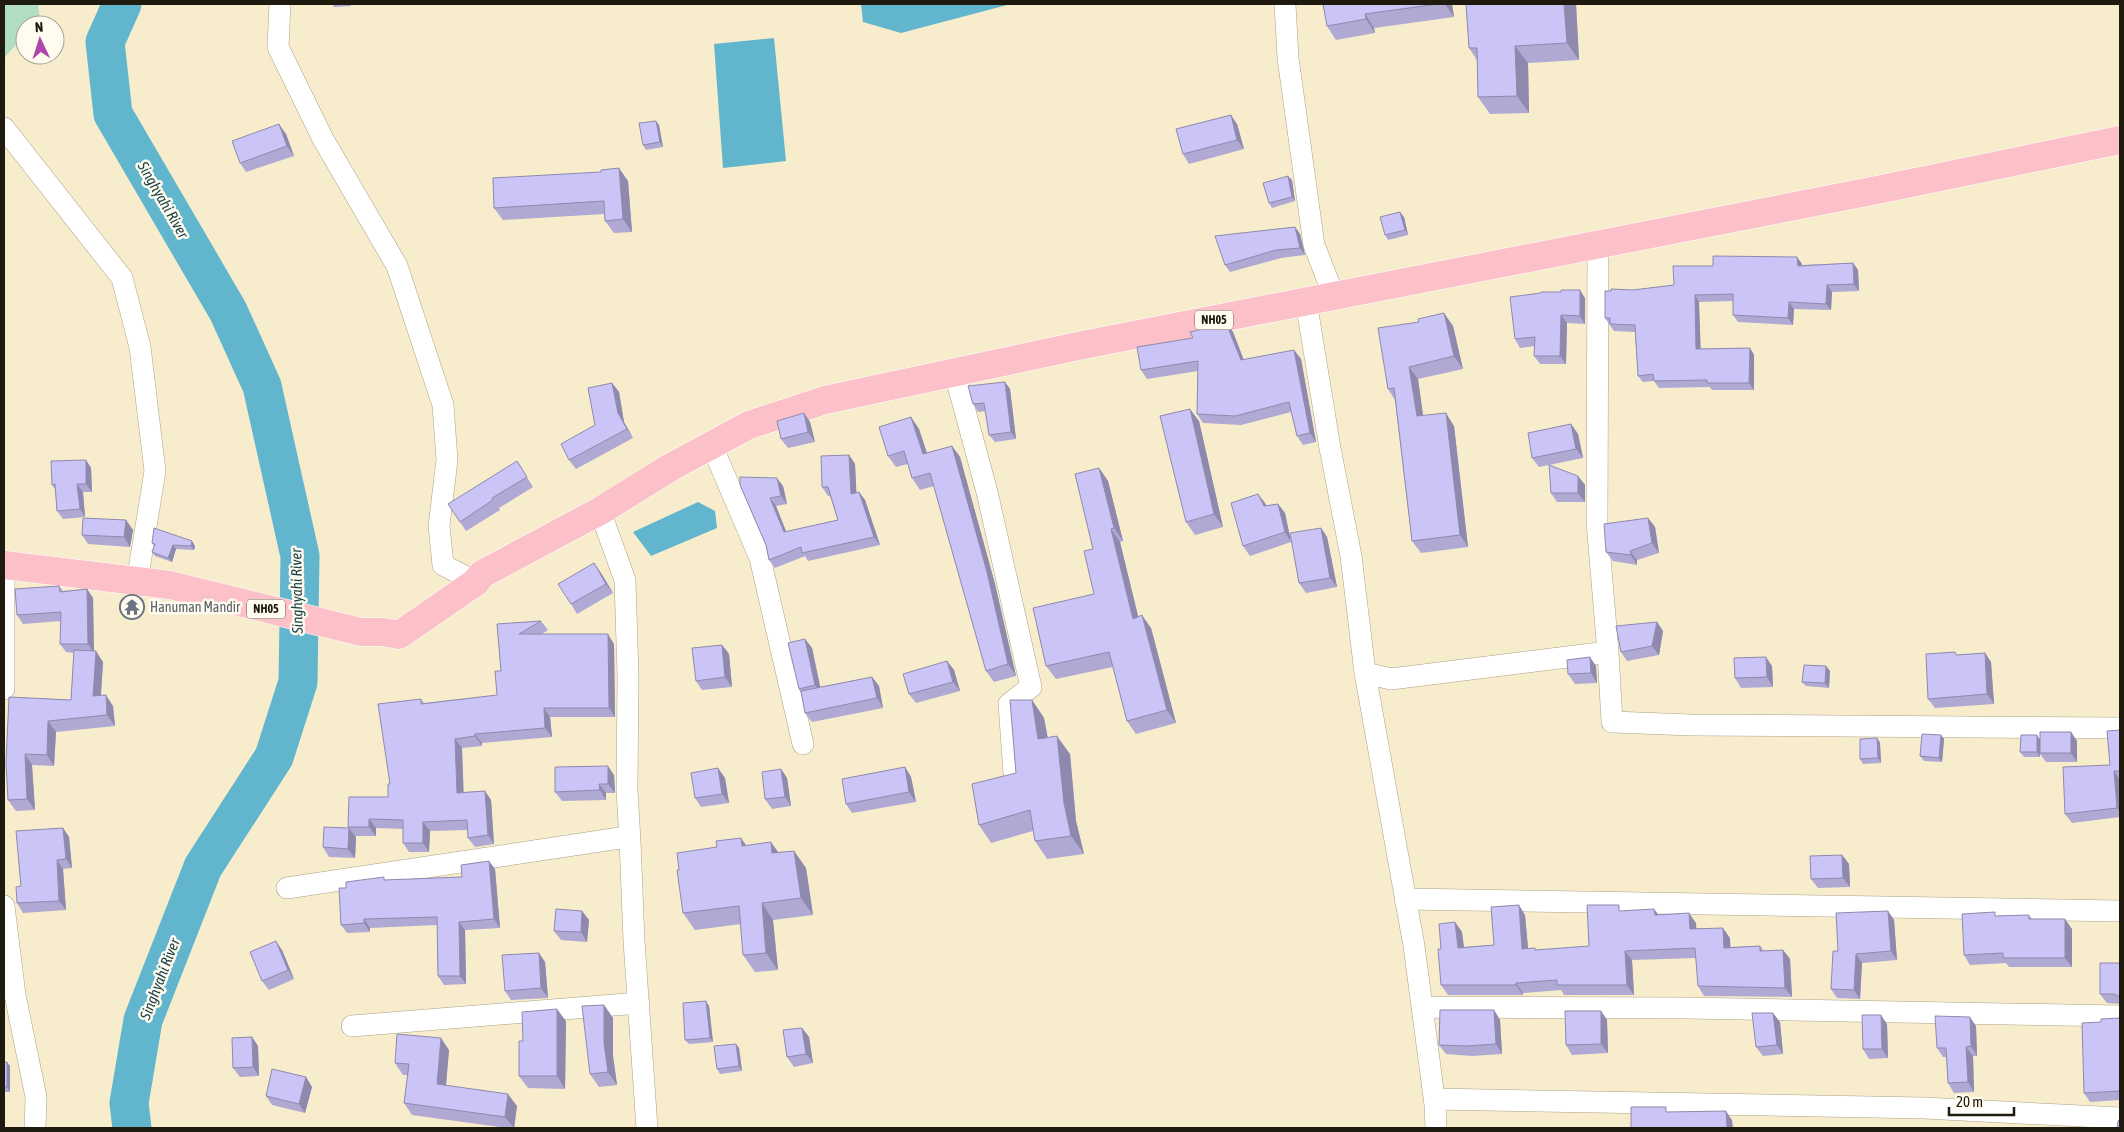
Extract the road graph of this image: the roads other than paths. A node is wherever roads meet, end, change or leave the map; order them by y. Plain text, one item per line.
1 (280, 4) edge
2 (1285, 4) edge
3 (4, 128) edge
4 (2120, 140) edge
5 (1598, 244) junction
6 (1334, 296) junction
7 (1306, 301) junction
8 (955, 374) junction
9 (712, 446) junction
10 (600, 511) junction
11 (4, 565) edge
12 (4, 577) edge
13 (137, 582) junction
14 (476, 582) junction
15 (1608, 652) junction
16 (1365, 673) junction
17 (4, 689) edge
18 (2120, 728) edge
19 (803, 744) dead end
20 (1014, 773) edge
21 (630, 841) junction
22 (287, 888) dead end
23 (1405, 899) junction
24 (4, 906) edge
25 (2120, 911) edge
26 (639, 1003) junction
27 (1422, 1007) junction
28 (2120, 1016) edge
29 (352, 1026) dead end
30 (1434, 1100) junction
31 (2120, 1118) edge
32 (35, 1128) edge
33 (647, 1128) edge
34 (1436, 1128) edge

1 - 14 street
2 - 6 street
3 - 13 street
4 - 5 main road, NH05
5 - 6 main road, NH05
5 - 15 street
6 - 7 main road, NH05
7 - 8 main road, NH05
7 - 16 street
8 - 9 main road, NH05
8 - 20 street
9 - 10 main road, NH05
9 - 19 street
10 - 14 main road, NH05
10 - 21 street
11 - 13 main road, NH05
12 - 17 street
13 - 14 main road, NH05
15 - 16 street
15 - 18 street
16 - 23 street
21 - 22 street
21 - 26 street
23 - 25 street
23 - 27 street
24 - 32 street
26 - 29 street
26 - 33 street
27 - 28 street
27 - 30 street
30 - 31 street
30 - 34 street

